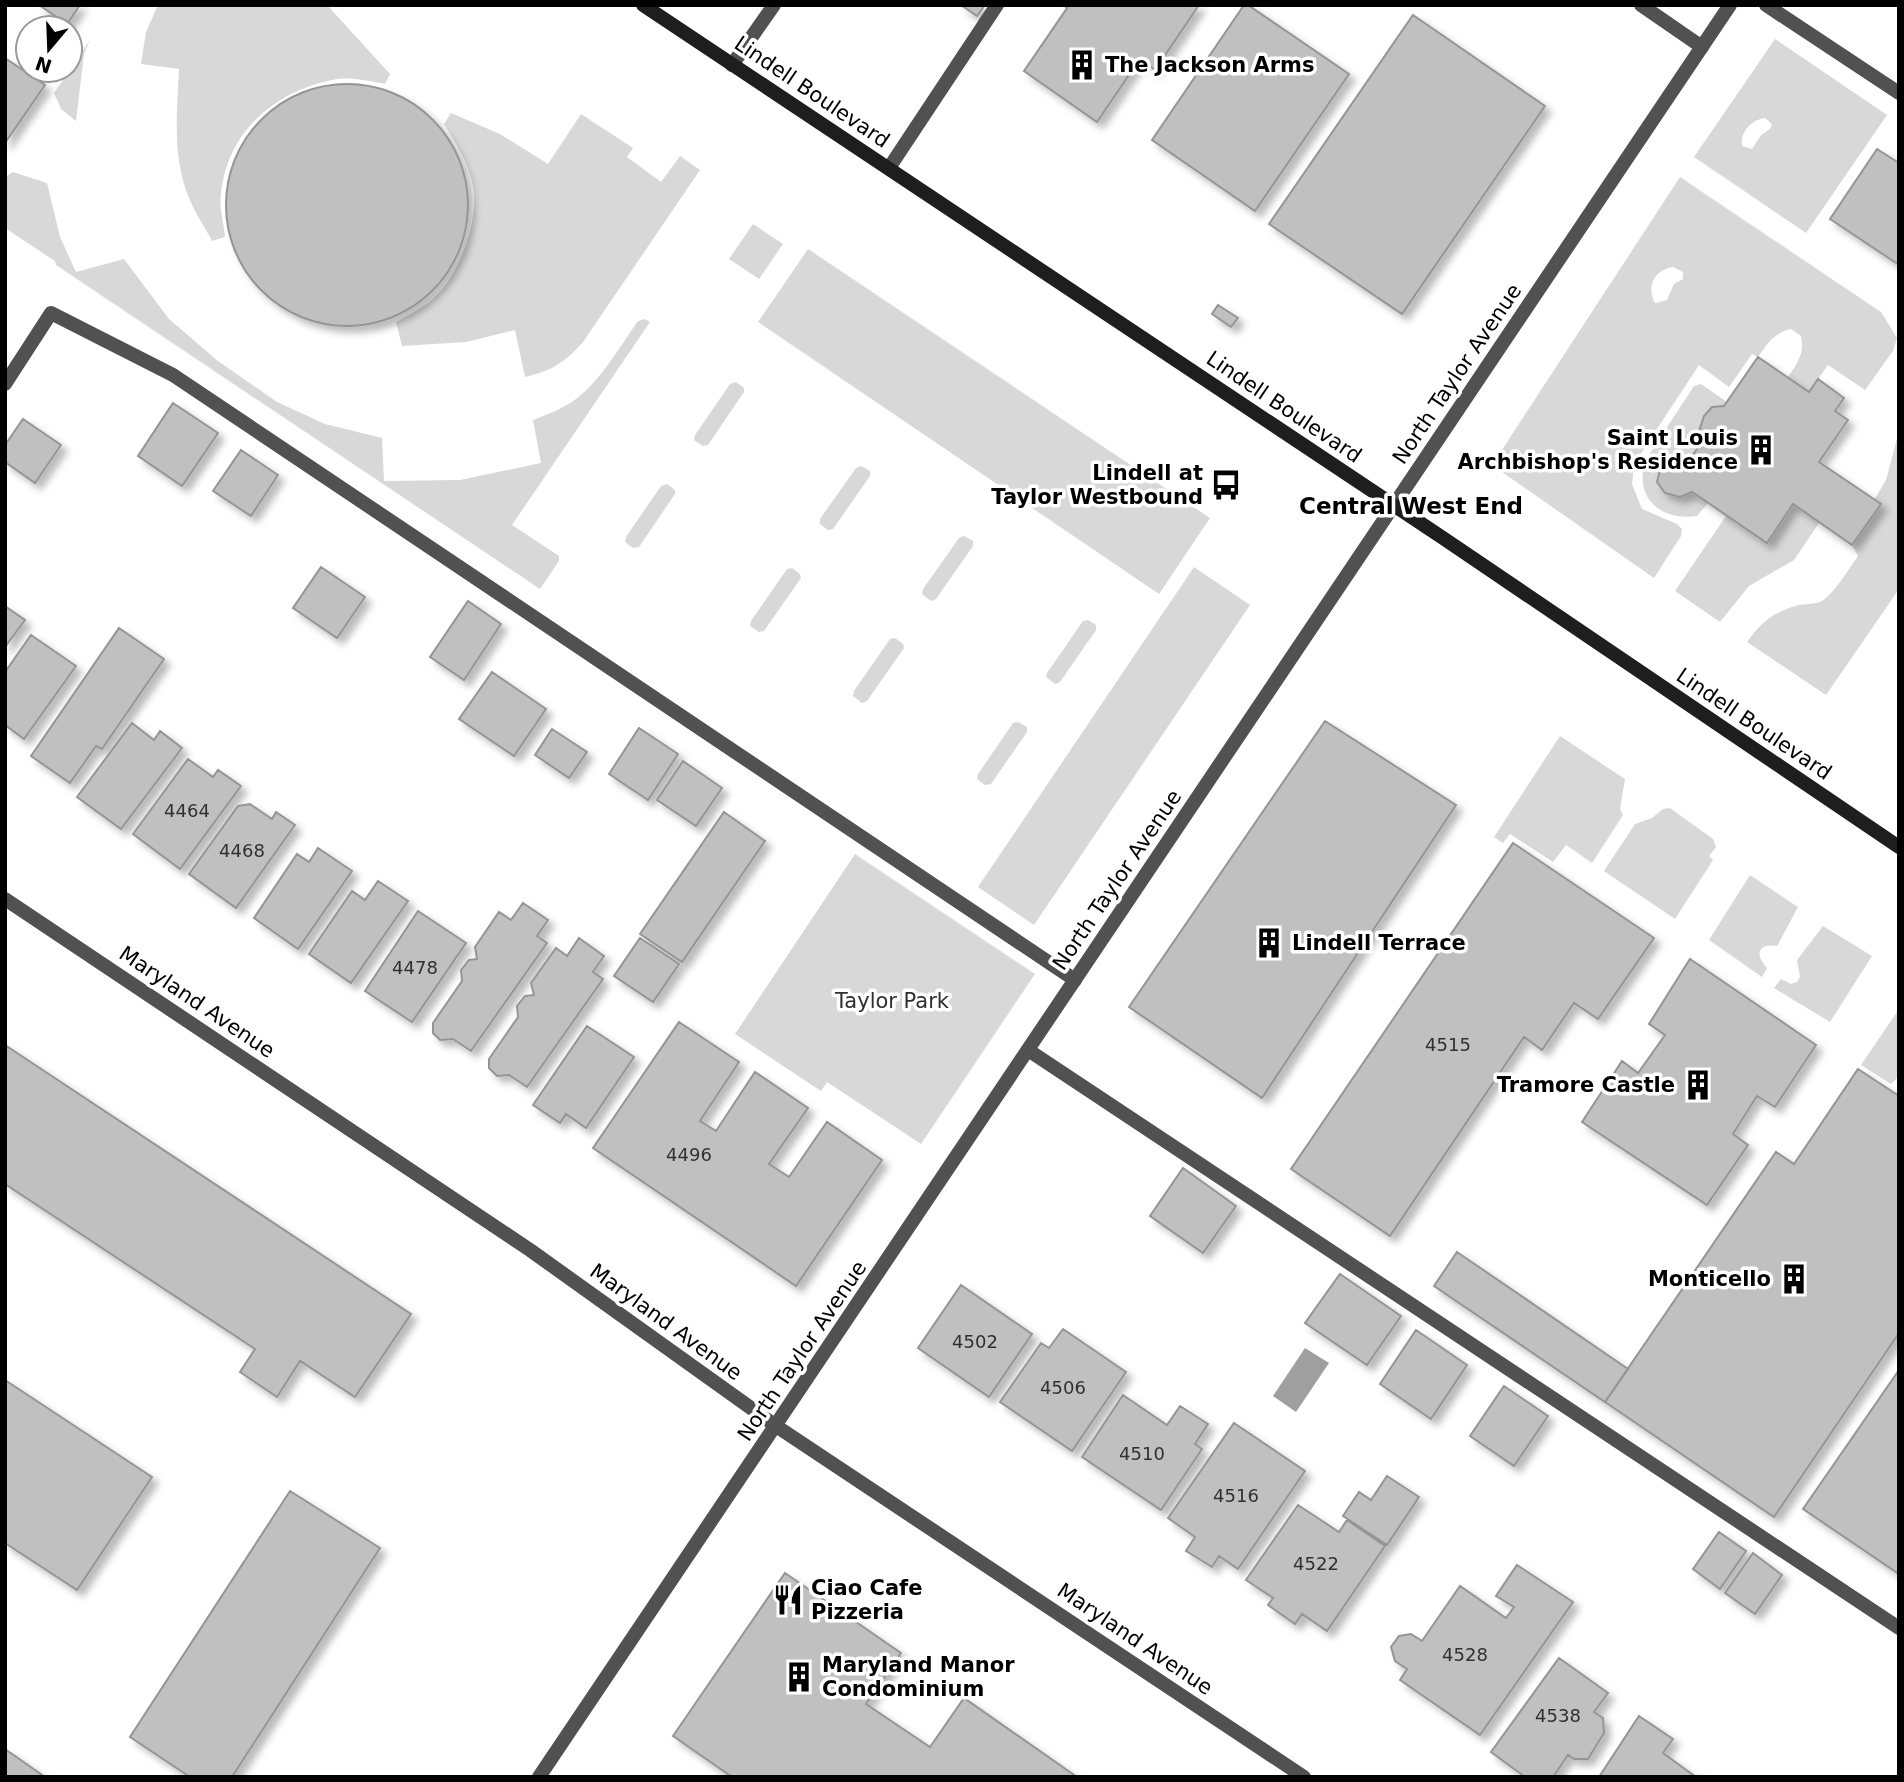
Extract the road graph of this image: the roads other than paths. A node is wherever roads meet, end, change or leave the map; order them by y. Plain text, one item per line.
1 (643, 5) edge
2 (774, 5) edge
3 (997, 5) edge
4 (1641, 5) edge
5 (1730, 5) edge
6 (1766, 5) edge
7 (1702, 47) junction
8 (732, 65) junction
9 (1899, 93) edge
10 (889, 168) junction
11 (5, 384) edge
12 (1393, 505) junction
13 (1899, 847) edge
14 (5, 899) edge
15 (1075, 980) junction
16 (1028, 1050) junction
17 (776, 1426) junction
18 (1899, 1628) edge
19 (539, 1777) edge
20 (1304, 1777) edge

1 - 8 main road, Lindell Boulevard
2 - 8 street
3 - 10 street
4 - 7 street
5 - 7 street, North Taylor Avenue
6 - 9 street
7 - 12 street, North Taylor Avenue
8 - 10 main road, Lindell Boulevard
10 - 12 main road, Lindell Boulevard
11 - 15 street
12 - 13 main road, Lindell Boulevard
12 - 15 street, North Taylor Avenue
14 - 17 street, Maryland Avenue
15 - 16 street, North Taylor Avenue
16 - 17 street, North Taylor Avenue
16 - 18 street
17 - 19 street, North Taylor Avenue
17 - 20 street, Maryland Avenue

